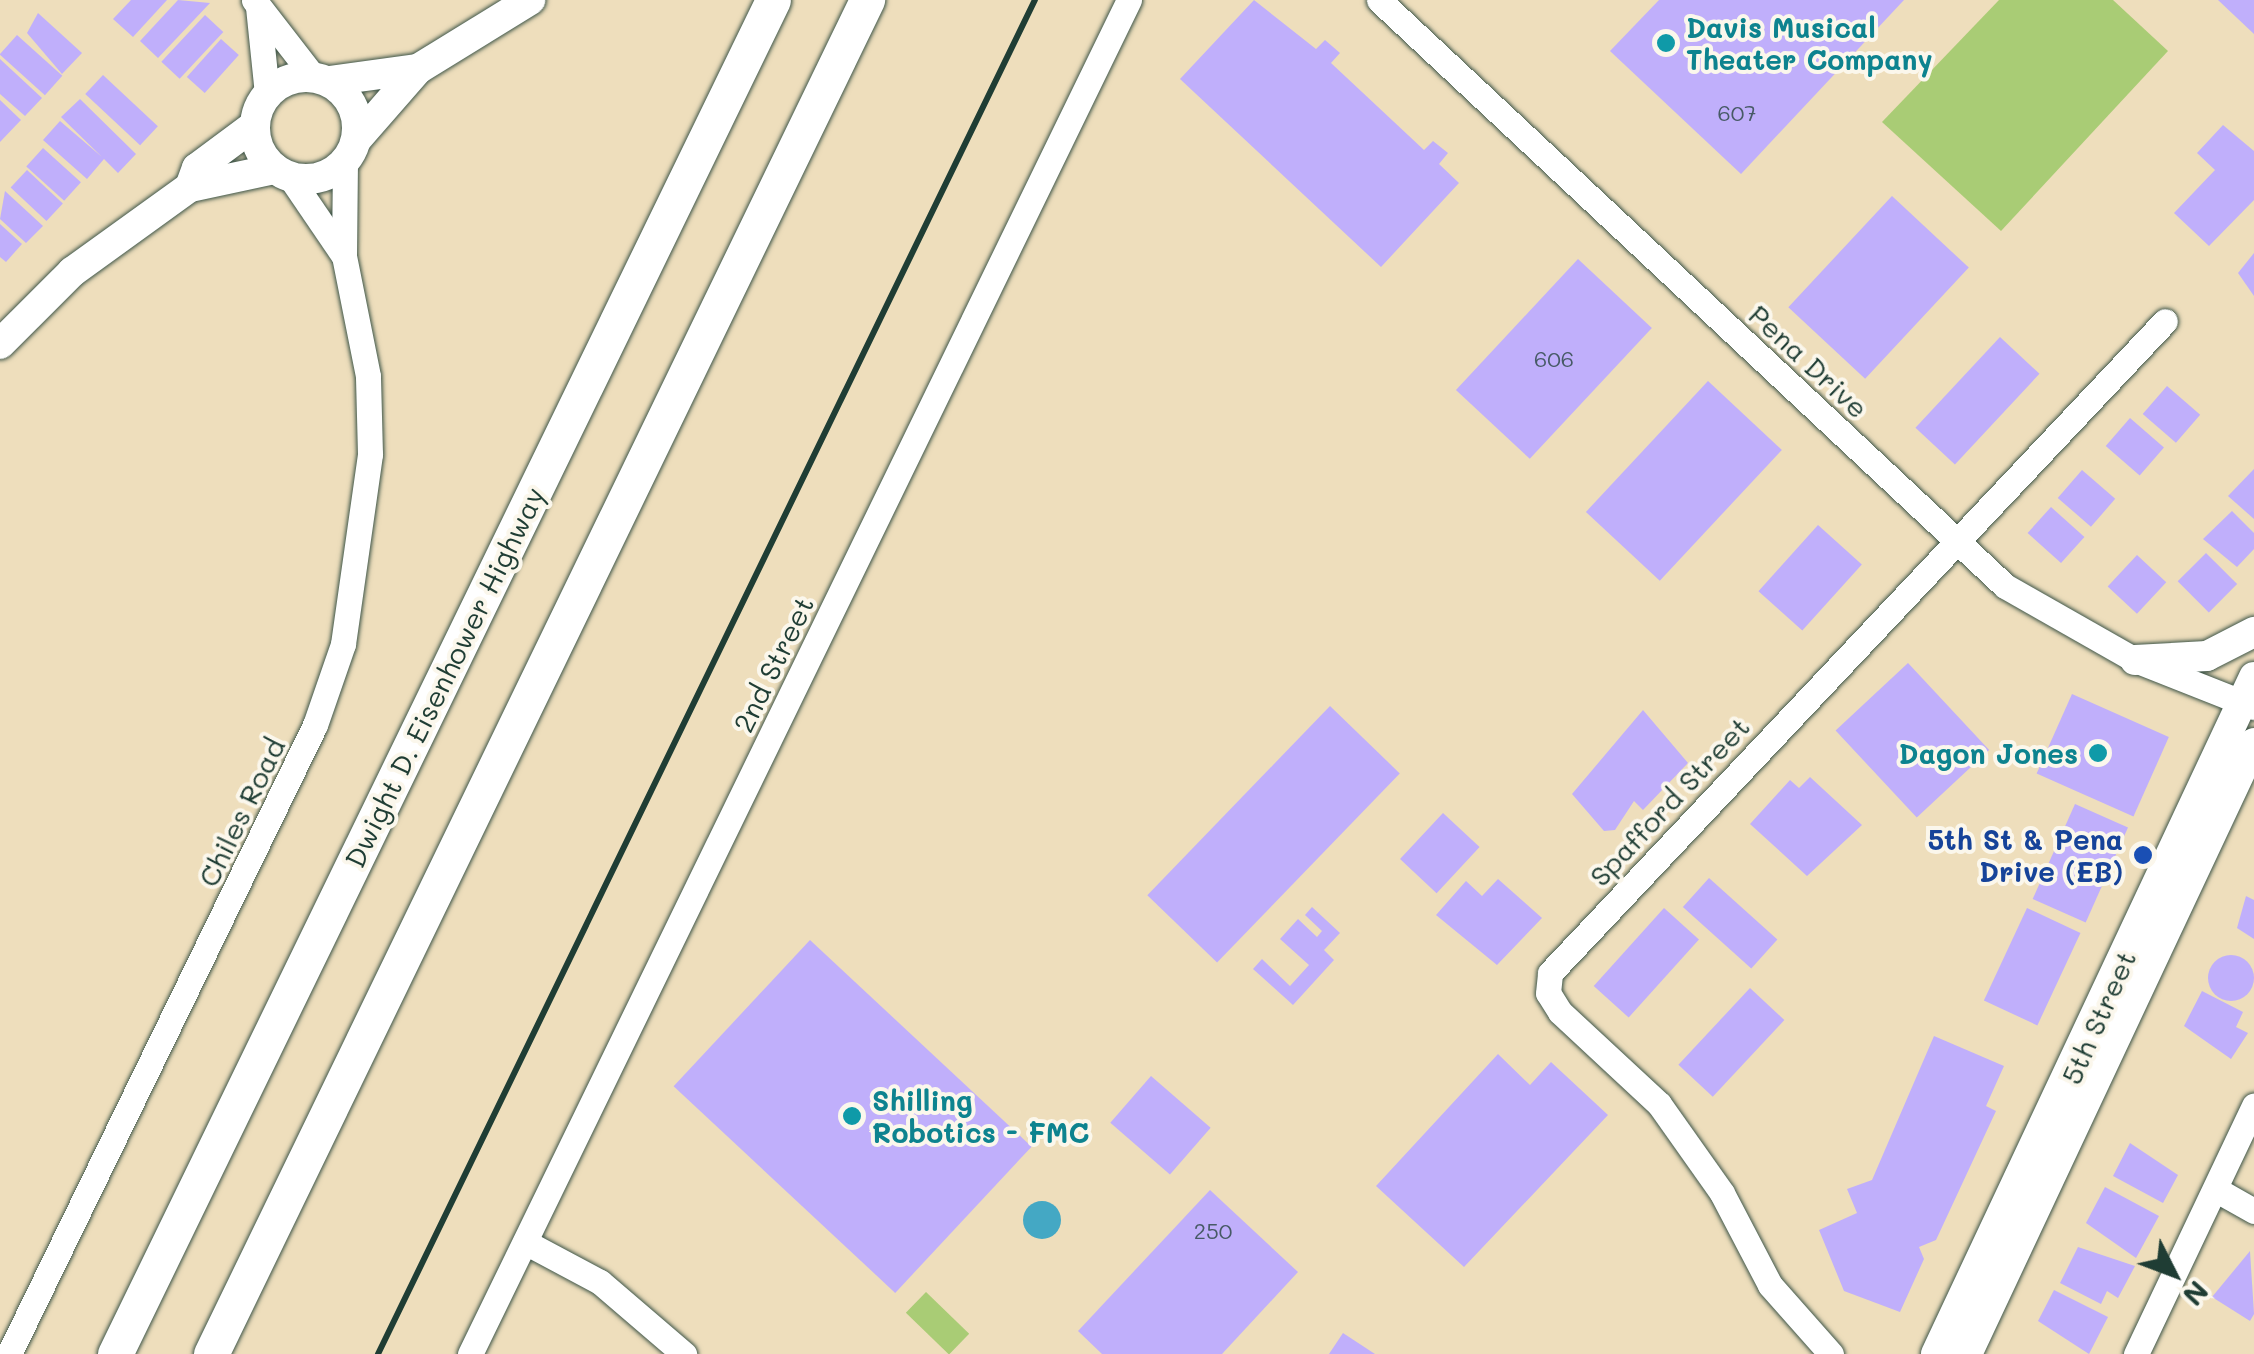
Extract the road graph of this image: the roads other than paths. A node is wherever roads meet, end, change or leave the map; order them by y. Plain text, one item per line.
1 (530, 0) edge
2 (773, 0) edge
3 (867, 0) edge
4 (1129, 0) edge
5 (1380, 0) edge
6 (256, 4) edge
7 (418, 70) junction
8 (321, 78) junction
9 (267, 94) junction
10 (254, 125) junction
11 (351, 150) junction
12 (282, 173) junction
13 (190, 187) junction
14 (344, 256) junction
15 (2164, 321) dead end
16 (5, 329) edge
17 (1954, 538) junction
18 (2254, 632) edge
19 (2134, 660) junction
20 (2254, 676) edge
21 (2249, 712) edge
22 (2254, 744) edge
23 (2254, 1106) edge
24 (2215, 1189) junction
25 (2254, 1210) edge
26 (525, 1242) junction
27 (10, 1354) edge
28 (115, 1354) edge
29 (211, 1354) edge
30 (470, 1354) edge
31 (684, 1354) edge
32 (1831, 1354) edge
33 (1936, 1354) edge
34 (1968, 1354) edge
35 (2136, 1354) edge

1 - 7 main road
2 - 28 highway, Dwight D. Eisenhower Highway
3 - 29 highway
4 - 26 street, 2nd Street
5 - 17 street, Pena Drive
6 - 8 street
6 - 9 street
7 - 8 main road
7 - 11 main road
8 - 9 main road
8 - 11 main road
9 - 10 main road
10 - 12 main road
10 - 13 main road
11 - 12 main road
11 - 14 street
12 - 13 main road
12 - 14 street
13 - 16 main road
14 - 27 street, Chiles Road
15 - 17 street, Spafford Street
17 - 19 street, Pena Drive
17 - 32 street, Spafford Street
18 - 19 main road
19 - 21 street, Pena Drive
20 - 21 main road, 5th Street
21 - 33 main road, 5th Street
22 - 34 main road, 5th Street
23 - 24 street
24 - 25 street
24 - 35 street
26 - 30 street, 2nd Street
26 - 31 street

